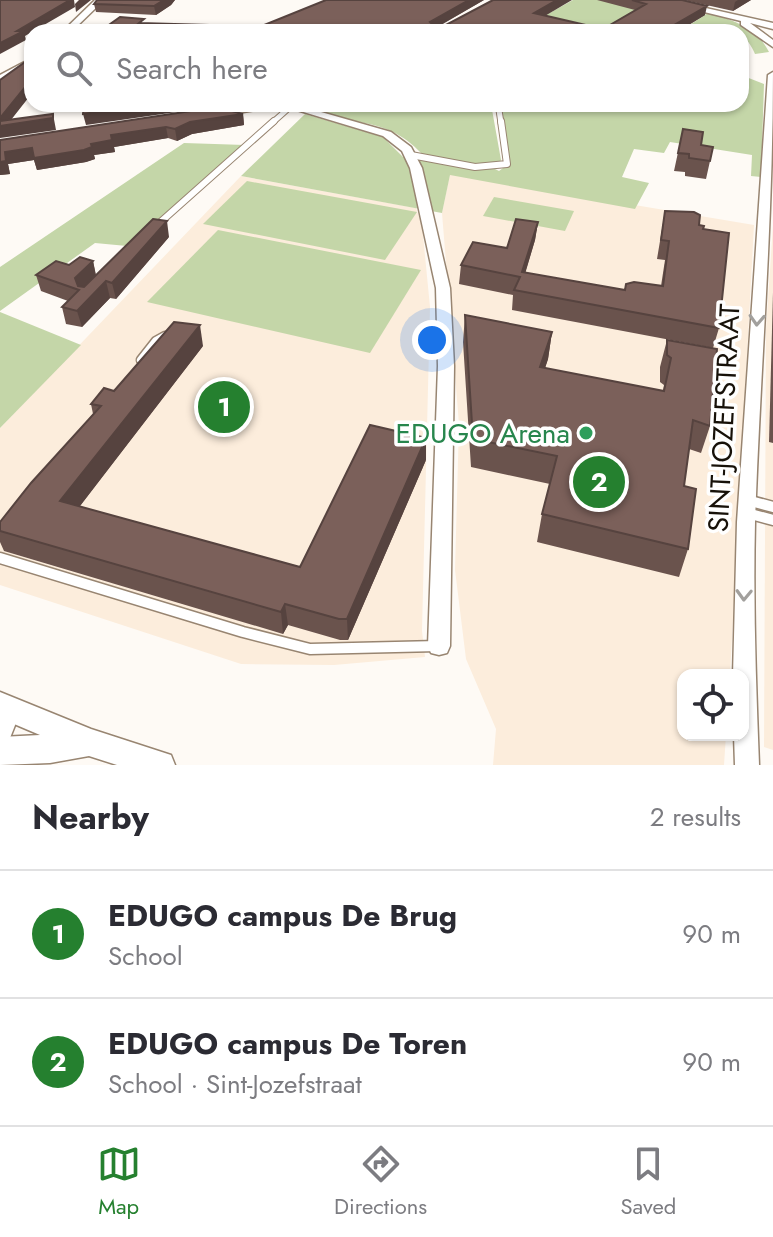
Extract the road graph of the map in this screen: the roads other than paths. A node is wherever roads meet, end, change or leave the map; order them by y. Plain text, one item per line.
1 (100, 0) edge
2 (659, 0) edge
3 (736, 17) junction
4 (74, 24) edge
5 (746, 24) edge
6 (749, 26) edge
7 (773, 26) edge
8 (773, 44) edge
9 (24, 66) edge
10 (773, 75) edge
11 (0, 79) edge
12 (218, 112) edge
13 (279, 112) edge
14 (309, 112) edge
15 (499, 112) edge
16 (186, 117) edge
17 (411, 155) junction
18 (149, 232) edge
19 (178, 334) edge
20 (137, 365) edge
21 (747, 506) junction
22 (773, 507) edge
23 (773, 520) edge
24 (0, 558) edge
25 (439, 646) joint
26 (3, 717) edge
27 (89, 742) junction
28 (0, 751) edge
29 (160, 765) edge
30 (747, 765) edge

1 - 4 street
2 - 3 street
3 - 5 street
3 - 7 street
6 - 8 street
9 - 11 street
10 -> 21 street, SINT-JOZEFSTRAAT
12 - 16 street
13 - 18 lane
14 - 17 street
15 - 17 lane
17 - 25 street
19 - 20 lane
21 - 22 lane
21 - 23 lane
21 -> 30 street, SINT-JOZEFSTRAAT
24 - 25 lane
26 - 27 street
27 - 28 street
27 - 29 street

